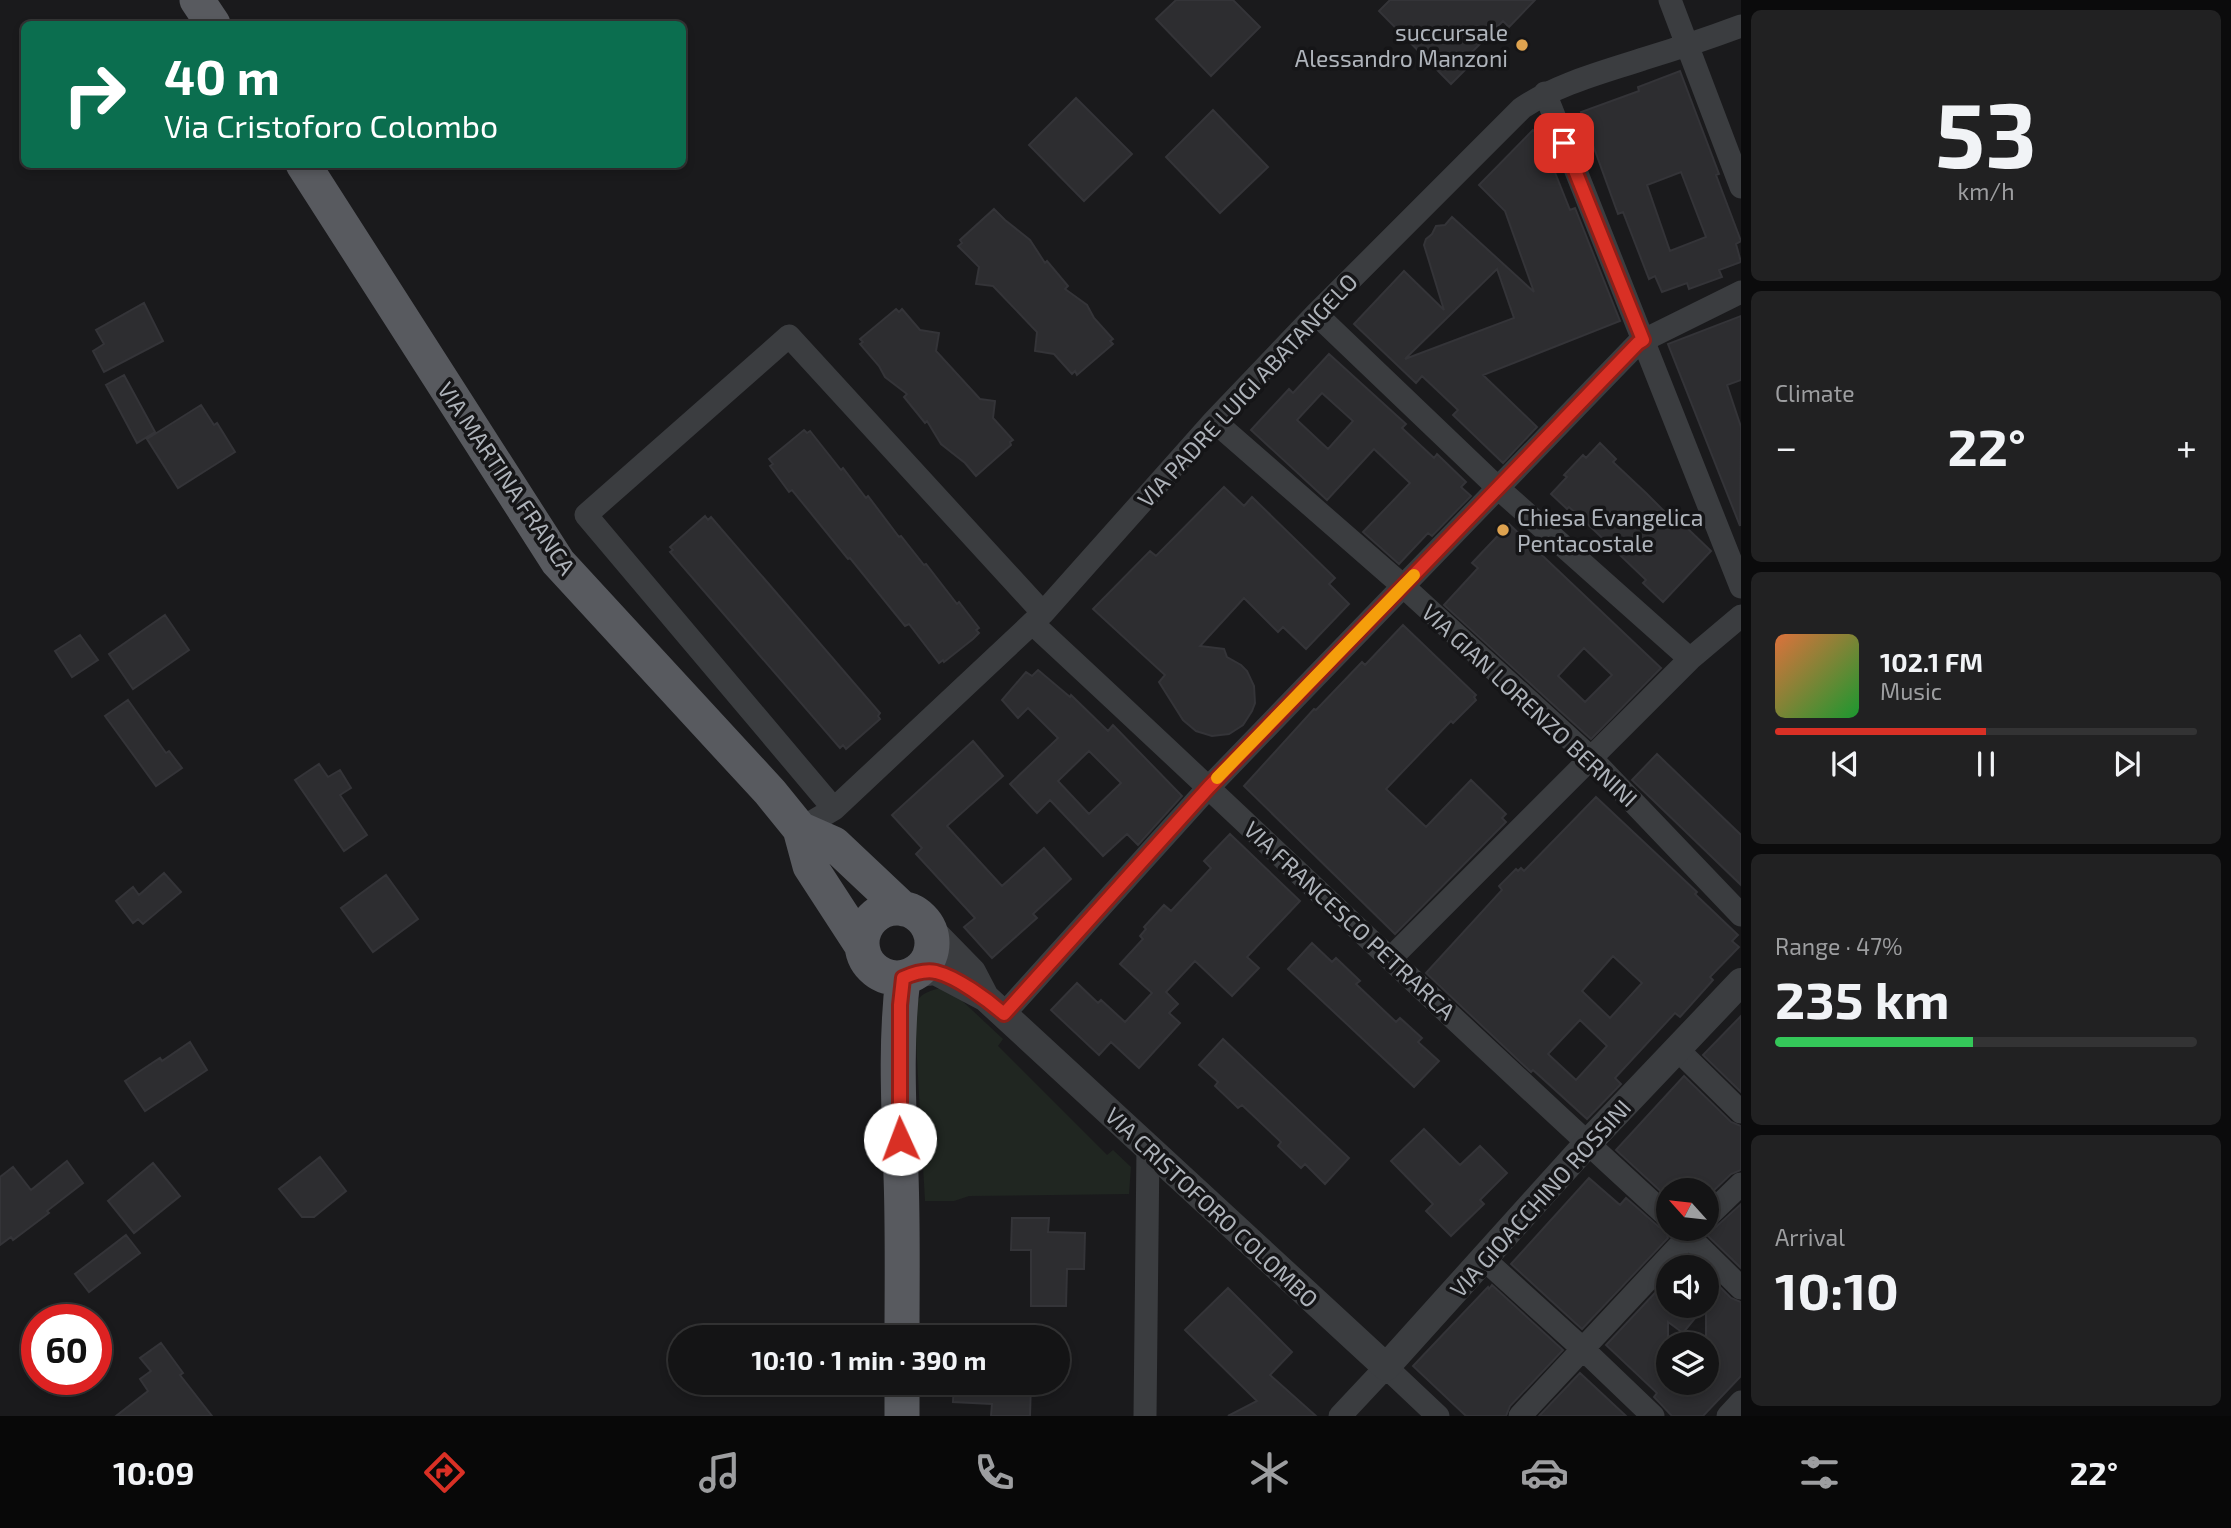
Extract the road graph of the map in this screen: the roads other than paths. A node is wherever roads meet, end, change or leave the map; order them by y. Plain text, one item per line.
1 (197, 0) edge
2 (1670, 0) edge
3 (210, 21) edge
4 (1741, 26) edge
5 (1687, 46) junction
6 (1545, 93) junction
7 (306, 168) edge
8 (1741, 187) edge
9 (1741, 292) edge
10 (1316, 314) junction
11 (1641, 342) junction
12 (1214, 421) junction
13 (1499, 488) junction
14 (1403, 586) junction
15 (1741, 587) edge
16 (1741, 616) edge
17 (1037, 618) junction
18 (1690, 659) junction
19 (1591, 758) junction
20 (1209, 787) junction
21 (834, 810) junction
22 (800, 829) junction
23 (1741, 915) edge
24 (916, 918) junction
25 (865, 955) junction
26 (1391, 958) junction
27 (909, 976) junction
28 (1741, 982) edge
29 (995, 1006) junction
30 (1677, 1049) junction
31 (899, 1094) junction
32 (1741, 1112) edge
33 (1587, 1144) junction
34 (1148, 1148) junction
35 (1741, 1184) edge
36 (1719, 1205) edge
37 (1656, 1206) edge
38 (1679, 1241) edge
39 (1697, 1241) edge
40 (1485, 1260) junction
41 (1741, 1287) edge
42 (902, 1325) edge
43 (1583, 1349) junction
44 (1386, 1367) junction
45 (902, 1395) edge
46 (1741, 1402) edge
47 (902, 1416) edge
48 (1145, 1416) edge
49 (1340, 1416) edge
50 (1438, 1416) edge
51 (1520, 1416) edge
52 (1653, 1416) edge
53 (1728, 1416) edge

1 - 3 main road
2 - 5 street
4 - 5 street, VIA PADRE LUIGI ABATANGELO
5 - 6 street, VIA PADRE LUIGI ABATANGELO
5 - 8 street
6 - 10 street, VIA PADRE LUIGI ABATANGELO
6 - 11 street
7 - 22 main road, VIA MARTINA FRANCA
9 - 11 street
10 - 12 street, VIA PADRE LUIGI ABATANGELO
10 - 13 street
11 - 13 street
11 - 15 street
12 - 14 street, VIA GIAN LORENZO BERNINI
12 - 17 street, VIA PADRE LUIGI ABATANGELO
13 - 14 street
13 - 18 street
14 - 19 street, VIA GIAN LORENZO BERNINI
14 - 20 street
16 - 18 street
17 - 20 street, VIA FRANCESCO PETRARCA
17 - 21 street, VIA PADRE LUIGI ABATANGELO
17 - 21 street, VIA FRANCESCO PETRARCA
18 - 19 street
19 - 23 street, VIA GIAN LORENZO BERNINI
19 - 26 street
20 - 26 street, VIA FRANCESCO PETRARCA
20 - 29 street
21 - 22 street, VIA PADRE LUIGI ABATANGELO
22 - 24 main road, VIA MARTINA FRANCA
22 - 25 main road, VIA MARTINA FRANCA
24 - 25 main road
24 - 27 main road
24 - 29 street, VIA CRISTOFORO COLOMBO
25 - 27 main road
25 - 31 main road, VIA MARTINA FRANCA
26 - 33 street, VIA FRANCESCO PETRARCA
27 - 29 street, VIA CRISTOFORO COLOMBO
27 - 31 main road, VIA MARTINA FRANCA
28 - 30 street, VIA GIOACCHINO ROSSINI
29 - 34 street, VIA CRISTOFORO COLOMBO
30 - 32 street
30 - 33 street, VIA GIOACCHINO ROSSINI
31 - 42 main road, VIA MARTINA FRANCA
33 - 37 street, VIA FRANCESCO PETRARCA
33 - 40 street, VIA GIOACCHINO ROSSINI
34 - 44 street, VIA CRISTOFORO COLOMBO
34 - 48 street
35 - 36 street
38 - 43 street
39 - 41 street
40 - 43 street
40 - 44 street, VIA GIOACCHINO ROSSINI
43 - 51 street
43 - 52 street
44 - 49 street, VIA GIOACCHINO ROSSINI
44 - 50 street, VIA CRISTOFORO COLOMBO
45 - 47 main road
46 - 53 street

